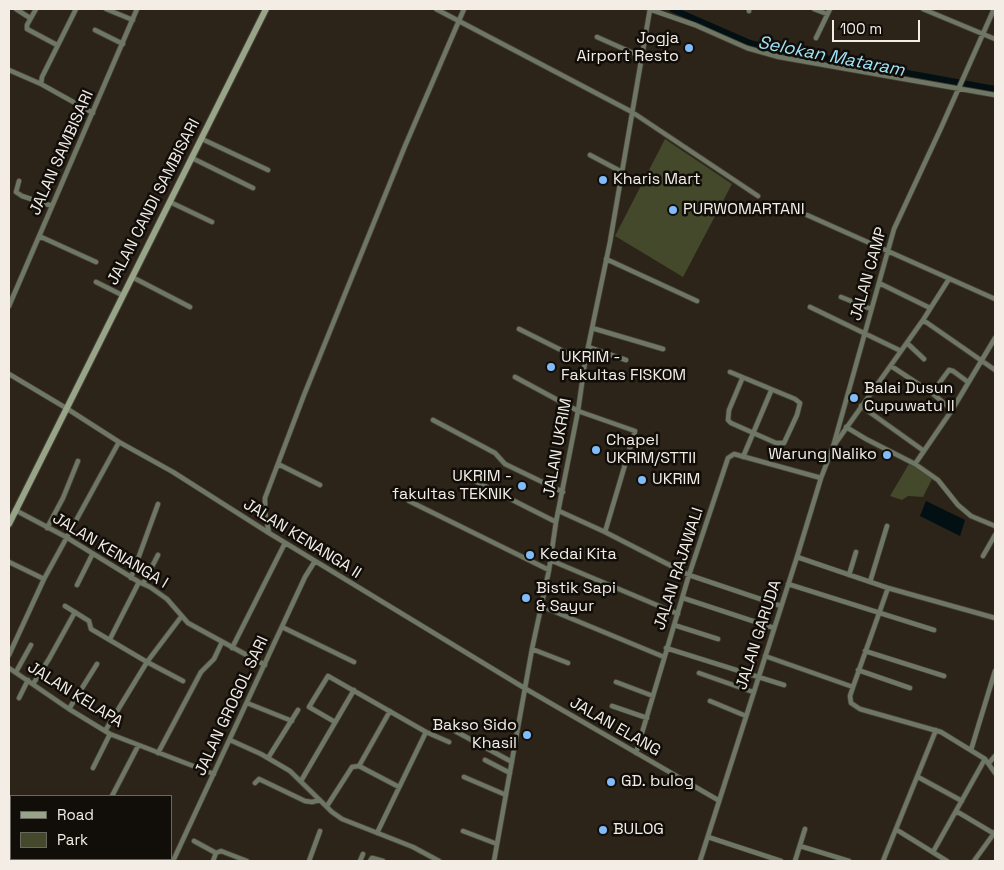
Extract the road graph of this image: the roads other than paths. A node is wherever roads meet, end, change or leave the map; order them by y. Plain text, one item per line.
1 (16, 9) edge
2 (36, 9) edge
3 (76, 9) edge
4 (106, 9) edge
5 (137, 9) edge
6 (266, 9) edge
7 (436, 9) edge
8 (464, 9) edge
9 (650, 9) edge
10 (814, 9) edge
11 (830, 9) edge
12 (923, 9) edge
13 (994, 9) edge
14 (827, 14) junction
15 (30, 18) junction
16 (133, 20) junction
17 (459, 20) junction
18 (95, 30) dead end
19 (983, 33) junction
20 (598, 37) dead end
21 (816, 38) dead end
22 (995, 39) edge
23 (123, 44) junction
24 (58, 45) junction
25 (642, 57) junction
26 (9, 70) edge
27 (41, 84) junction
28 (960, 86) junction
29 (995, 95) edge
30 (632, 112) junction
31 (93, 113) junction
32 (202, 139) junction
33 (590, 155) dead end
34 (192, 158) junction
35 (268, 170) dead end
36 (622, 172) junction
37 (19, 180) dead end
38 (253, 188) dead end
39 (758, 196) dead end
40 (170, 202) junction
41 (52, 206) junction
42 (807, 215) dead end
43 (212, 222) dead end
44 (39, 236) junction
45 (887, 252) junction
46 (606, 259) junction
47 (96, 262) dead end
48 (132, 278) junction
49 (949, 279) junction
50 (96, 282) dead end
51 (879, 283) junction
52 (9, 292) edge
53 (14, 295) junction
54 (122, 296) junction
55 (842, 296) dead end
56 (995, 299) edge
57 (697, 301) dead end
58 (9, 306) edge
59 (190, 307) dead end
60 (810, 307) dead end
61 (930, 308) junction
62 (871, 309) junction
63 (923, 320) junction
64 (592, 328) junction
65 (519, 329) dead end
66 (864, 334) junction
67 (995, 338) edge
68 (907, 343) junction
69 (588, 347) junction
70 (663, 349) dead end
71 (901, 351) junction
72 (924, 359) dead end
73 (626, 360) dead end
74 (981, 360) junction
75 (585, 362) junction
76 (891, 366) junction
77 (995, 370) edge
78 (730, 372) dead end
79 (9, 374) edge
80 (515, 377) dead end
81 (742, 378) junction
82 (968, 382) junction
83 (771, 391) junction
84 (932, 393) junction
85 (861, 406) junction
86 (66, 408) junction
87 (952, 410) junction
88 (578, 411) junction
89 (432, 420) dead end
90 (846, 427) junction
91 (753, 433) junction
92 (119, 442) junction
93 (833, 447) junction
94 (924, 451) junction
95 (743, 457) junction
96 (78, 462) dead end
97 (278, 464) junction
98 (915, 464) junction
99 (466, 476) dead end
100 (820, 478) junction
101 (320, 485) dead end
102 (563, 492) junction
103 (409, 501) dead end
104 (158, 504) dead end
105 (15, 510) junction
106 (559, 511) junction
107 (556, 522) junction
108 (9, 524) edge
109 (887, 526) dead end
110 (995, 526) edge
111 (47, 528) junction
112 (605, 532) junction
113 (269, 533) junction
114 (995, 535) edge
115 (66, 537) junction
116 (285, 543) junction
117 (856, 552) dead end
118 (158, 554) dead end
119 (92, 555) junction
120 (983, 556) dead end
121 (797, 557) junction
122 (550, 560) junction
123 (314, 561) junction
124 (9, 562) edge
125 (549, 570) junction
126 (849, 574) junction
127 (689, 575) junction
128 (131, 578) junction
129 (44, 579) junction
130 (870, 582) junction
131 (141, 583) junction
132 (788, 584) junction
133 (77, 585) dead end
134 (888, 588) junction
135 (683, 598) junction
136 (65, 606) dead end
137 (541, 606) junction
138 (781, 606) junction
139 (75, 612) junction
140 (878, 613) junction
141 (678, 614) junction
142 (181, 617) junction
143 (995, 618) edge
144 (674, 625) junction
145 (282, 627) junction
146 (774, 628) junction
147 (934, 630) dead end
148 (110, 639) junction
149 (718, 639) dead end
150 (222, 642) junction
151 (31, 645) dead end
152 (232, 648) junction
153 (666, 648) junction
154 (532, 649) junction
155 (865, 651) junction
156 (9, 655) edge
157 (765, 656) junction
158 (664, 657) junction
159 (147, 662) junction
160 (354, 662) dead end
161 (97, 664) dead end
162 (568, 664) dead end
163 (265, 665) junction
164 (9, 668) edge
165 (858, 670) junction
166 (995, 671) edge
167 (16, 672) junction
168 (699, 673) dead end
169 (944, 676) dead end
170 (758, 677) junction
171 (28, 680) junction
172 (183, 681) dead end
173 (616, 682) dead end
174 (33, 684) junction
175 (784, 685) dead end
176 (853, 687) junction
177 (910, 688) dead end
178 (526, 689) junction
179 (354, 690) junction
180 (753, 692) junction
181 (654, 696) junction
182 (19, 698) dead end
183 (710, 702) dead end
184 (247, 703) junction
185 (612, 706) dead end
186 (69, 709) junction
187 (298, 710) dead end
188 (390, 711) junction
189 (746, 716) junction
190 (647, 718) junction
191 (292, 721) junction
192 (335, 722) junction
193 (936, 730) junction
194 (105, 731) junction
195 (455, 731) dead end
196 (426, 732) junction
197 (110, 734) junction
198 (230, 740) junction
199 (449, 742) dead end
200 (138, 746) junction
201 (970, 750) junction
202 (636, 752) junction
203 (158, 753) junction
204 (995, 756) edge
205 (268, 758) junction
206 (486, 760) dead end
207 (987, 761) junction
208 (512, 762) junction
209 (359, 766) junction
210 (93, 768) dead end
211 (510, 773) junction
212 (995, 773) edge
213 (214, 774) junction
214 (464, 777) dead end
215 (918, 777) junction
216 (301, 781) junction
217 (255, 783) dead end
218 (399, 787) junction
219 (113, 795) edge
220 (506, 795) junction
221 (320, 800) junction
222 (718, 800) junction
223 (962, 801) junction
224 (327, 806) junction
225 (956, 811) junction
226 (804, 829) dead end
227 (896, 830) junction
228 (320, 831) dead end
229 (463, 831) dead end
230 (994, 832) edge
231 (377, 833) junction
232 (708, 837) junction
233 (194, 841) dead end
234 (497, 844) junction
235 (800, 846) junction
236 (934, 852) junction
237 (216, 853) junction
238 (363, 854) dead end
239 (172, 860) edge
240 (213, 861) edge
241 (247, 861) edge
242 (309, 861) edge
243 (360, 861) edge
244 (370, 861) edge
245 (383, 861) edge
246 (438, 861) edge
247 (494, 861) edge
248 (700, 861) edge
249 (781, 861) edge
250 (795, 861) edge
251 (849, 861) edge
252 (883, 861) edge
253 (947, 861) edge
254 (974, 861) edge

1 - 15 street
2 - 15 street
3 - 24 street
4 - 16 street
5 - 16 street, JALAN SAMBISARI
6 - 32 street, JALAN CANDI SAMBISARI
7 - 17 street
8 - 17 street
9 - 25 street, JALAN UKRIM
9 - 28 street
10 - 14 street
11 - 14 street
12 - 19 street
13 - 19 street, JALAN CAMP
14 - 21 street
15 - 24 street
16 - 23 street, JALAN SAMBISARI
17 - 30 street
17 - 97 street
18 - 23 street
19 - 22 street
19 - 28 street, JALAN CAMP
20 - 25 street
23 - 31 street, JALAN SAMBISARI
24 - 27 street
25 - 30 street, JALAN UKRIM
26 - 27 street
27 - 31 street
28 - 29 street
28 - 45 street, JALAN CAMP
30 - 36 street, JALAN UKRIM
30 - 39 street
31 - 41 street, JALAN SAMBISARI
32 - 34 street, JALAN CANDI SAMBISARI
32 - 35 street
33 - 36 street
34 - 38 street
34 - 40 street, JALAN CANDI SAMBISARI
36 - 46 street, JALAN UKRIM
37 - 41 street
40 - 43 street
40 - 48 street, JALAN CANDI SAMBISARI
41 - 44 street, JALAN SAMBISARI
42 - 45 street
44 - 47 street
44 - 53 street, JALAN SAMBISARI
45 - 49 street
45 - 51 street, JALAN CAMP
46 - 57 street
46 - 64 street, JALAN UKRIM
48 - 54 street, JALAN CANDI SAMBISARI
48 - 59 street
49 - 56 street
49 - 61 street
50 - 54 street
51 - 61 street
51 - 62 street, JALAN CAMP
52 - 53 street
53 - 58 street, JALAN SAMBISARI
54 - 86 street, JALAN CANDI SAMBISARI
55 - 62 street
60 - 66 street
61 - 63 street
62 - 66 street, JALAN CAMP
63 - 68 street
63 - 74 street
64 - 69 street, JALAN UKRIM
64 - 70 street
65 - 75 street
66 - 71 street
66 - 93 street, JALAN CAMP
67 - 74 street
68 - 71 street
68 - 72 street
69 - 73 street
69 - 75 street, JALAN UKRIM
71 - 76 street
74 - 77 street
74 - 82 street
75 - 88 street, JALAN UKRIM
76 - 84 street
76 - 85 street
78 - 81 street
79 - 86 street, JALAN KENANGA II
80 - 88 street
81 - 83 street
81 - 91 street
82 - 84 street
82 - 87 street
83 - 91 street
83 - 91 street
84 - 87 street
85 - 90 street
85 - 94 street
86 - 92 street, JALAN KENANGA II
86 - 105 street, JALAN CANDI SAMBISARI
87 - 94 street
88 - 102 street, JALAN UKRIM
88 - 112 street
89 - 102 street
90 - 93 street
90 - 98 street
91 - 95 street
92 - 113 street, JALAN KENANGA II
92 - 115 street
93 - 100 street, JALAN CAMP
94 - 98 street
95 - 100 street
95 - 127 street, JALAN RAJAWALI
96 - 111 street
97 - 101 street
97 - 113 street
98 - 110 street
99 - 107 street
100 - 121 street, JALAN GARUDA
102 - 106 street, JALAN UKRIM
103 - 125 street
104 - 128 street
105 - 108 street, JALAN CANDI SAMBISARI
105 - 111 street, JALAN KENANGA I
106 - 107 street, JALAN UKRIM
106 - 112 street
107 - 122 street, JALAN UKRIM
109 - 130 street
111 - 115 street, JALAN KENANGA I
112 - 127 street
113 - 116 street, JALAN KENANGA II
114 - 120 street
115 - 119 street, JALAN KENANGA I
115 - 129 street
116 - 123 street, JALAN KENANGA II
116 - 152 street
117 - 126 street
118 - 131 street
119 - 128 street, JALAN KENANGA I
119 - 133 street
121 - 126 street
121 - 132 street, JALAN GARUDA
122 - 125 street, JALAN UKRIM
122 - 141 street
123 - 145 street, JALAN GROGOL SARI
123 - 178 street, JALAN KENANGA II
124 - 129 street
125 - 137 street, JALAN UKRIM
126 - 130 street
127 - 135 street, JALAN RAJAWALI
127 - 138 street
128 - 131 street, JALAN KENANGA I
129 - 156 street
130 - 134 street
131 - 142 street, JALAN KENANGA I
131 - 148 street
132 - 138 street, JALAN GARUDA
132 - 140 street
134 - 140 street
134 - 143 street
135 - 141 street, JALAN RAJAWALI
135 - 146 street
136 - 139 street
137 - 154 street, JALAN UKRIM
137 - 158 street
138 - 146 street, JALAN GARUDA
139 - 148 street
139 - 174 street
140 - 147 street
140 - 155 street
141 - 144 street, JALAN RAJAWALI
142 - 150 street, JALAN KENANGA I
142 - 159 street
144 - 149 street
144 - 153 street, JALAN RAJAWALI
145 - 160 street
145 - 163 street, JALAN GROGOL SARI
146 - 157 street, JALAN GARUDA
148 - 159 street
150 - 152 street, JALAN KENANGA I
150 - 203 street
151 - 167 street
152 - 163 street, JALAN KENANGA I
153 - 158 street, JALAN RAJAWALI
153 - 170 street
154 - 162 street
154 - 178 street, JALAN UKRIM
155 - 165 street
155 - 169 street
157 - 170 street, JALAN GARUDA
157 - 176 street
158 - 181 street, JALAN RAJAWALI
159 - 172 street
159 - 194 street
161 - 186 street
163 - 184 street, JALAN GROGOL SARI
164 - 167 street, JALAN KELAPA
165 - 176 street
165 - 177 street
166 - 201 street
167 - 171 street, JALAN KELAPA
168 - 180 street
170 - 175 street
170 - 180 street, JALAN GARUDA
171 - 174 street, JALAN KELAPA
171 - 182 street
173 - 181 street
174 - 186 street, JALAN KELAPA
176 - 193 street
178 - 202 street, JALAN ELANG
178 - 208 street, JALAN UKRIM
179 - 188 street
179 - 192 street
179 - 192 street
180 - 189 street, JALAN GARUDA
181 - 190 street, JALAN RAJAWALI
183 - 189 street
184 - 191 street
184 - 198 street, JALAN GROGOL SARI
185 - 190 street
186 - 194 street, JALAN KELAPA
187 - 191 street
188 - 196 street
188 - 209 street
189 - 222 street, JALAN GARUDA
190 - 202 street, JALAN RAJAWALI
191 - 205 street
192 - 216 street
193 - 201 street
193 - 215 street
194 - 197 street, JALAN KELAPA
195 - 208 street
196 - 199 street
196 - 218 street
197 - 200 street, JALAN KELAPA
197 - 210 street
198 - 205 street
198 - 213 street, JALAN GROGOL SARI
200 - 203 street, JALAN KELAPA
200 - 219 street
201 - 207 street
202 - 222 street, JALAN ELANG
203 - 213 street, JALAN KELAPA
204 - 207 street
205 - 216 street
206 - 211 street
207 - 212 street
207 - 223 street
208 - 211 street, JALAN UKRIM
209 - 218 street
209 - 224 street
211 - 220 street, JALAN UKRIM
213 - 239 street, JALAN GROGOL SARI
214 - 220 street
215 - 223 street
215 - 227 street
216 - 221 street
217 - 221 street
218 - 231 street
220 - 234 street, JALAN UKRIM
221 - 224 street
222 - 232 street, JALAN GARUDA
223 - 225 street
224 - 231 street
225 - 230 street
225 - 236 street
226 - 235 street
227 - 236 street
227 - 252 street
228 - 242 street
229 - 234 street
230 - 254 street
231 - 246 street
232 - 248 street, JALAN GARUDA
232 - 249 street
233 - 237 street
234 - 247 street, JALAN UKRIM
235 - 250 street
235 - 251 street
236 - 253 street
237 - 240 street
237 - 241 street
238 - 243 street
244 - 245 street

